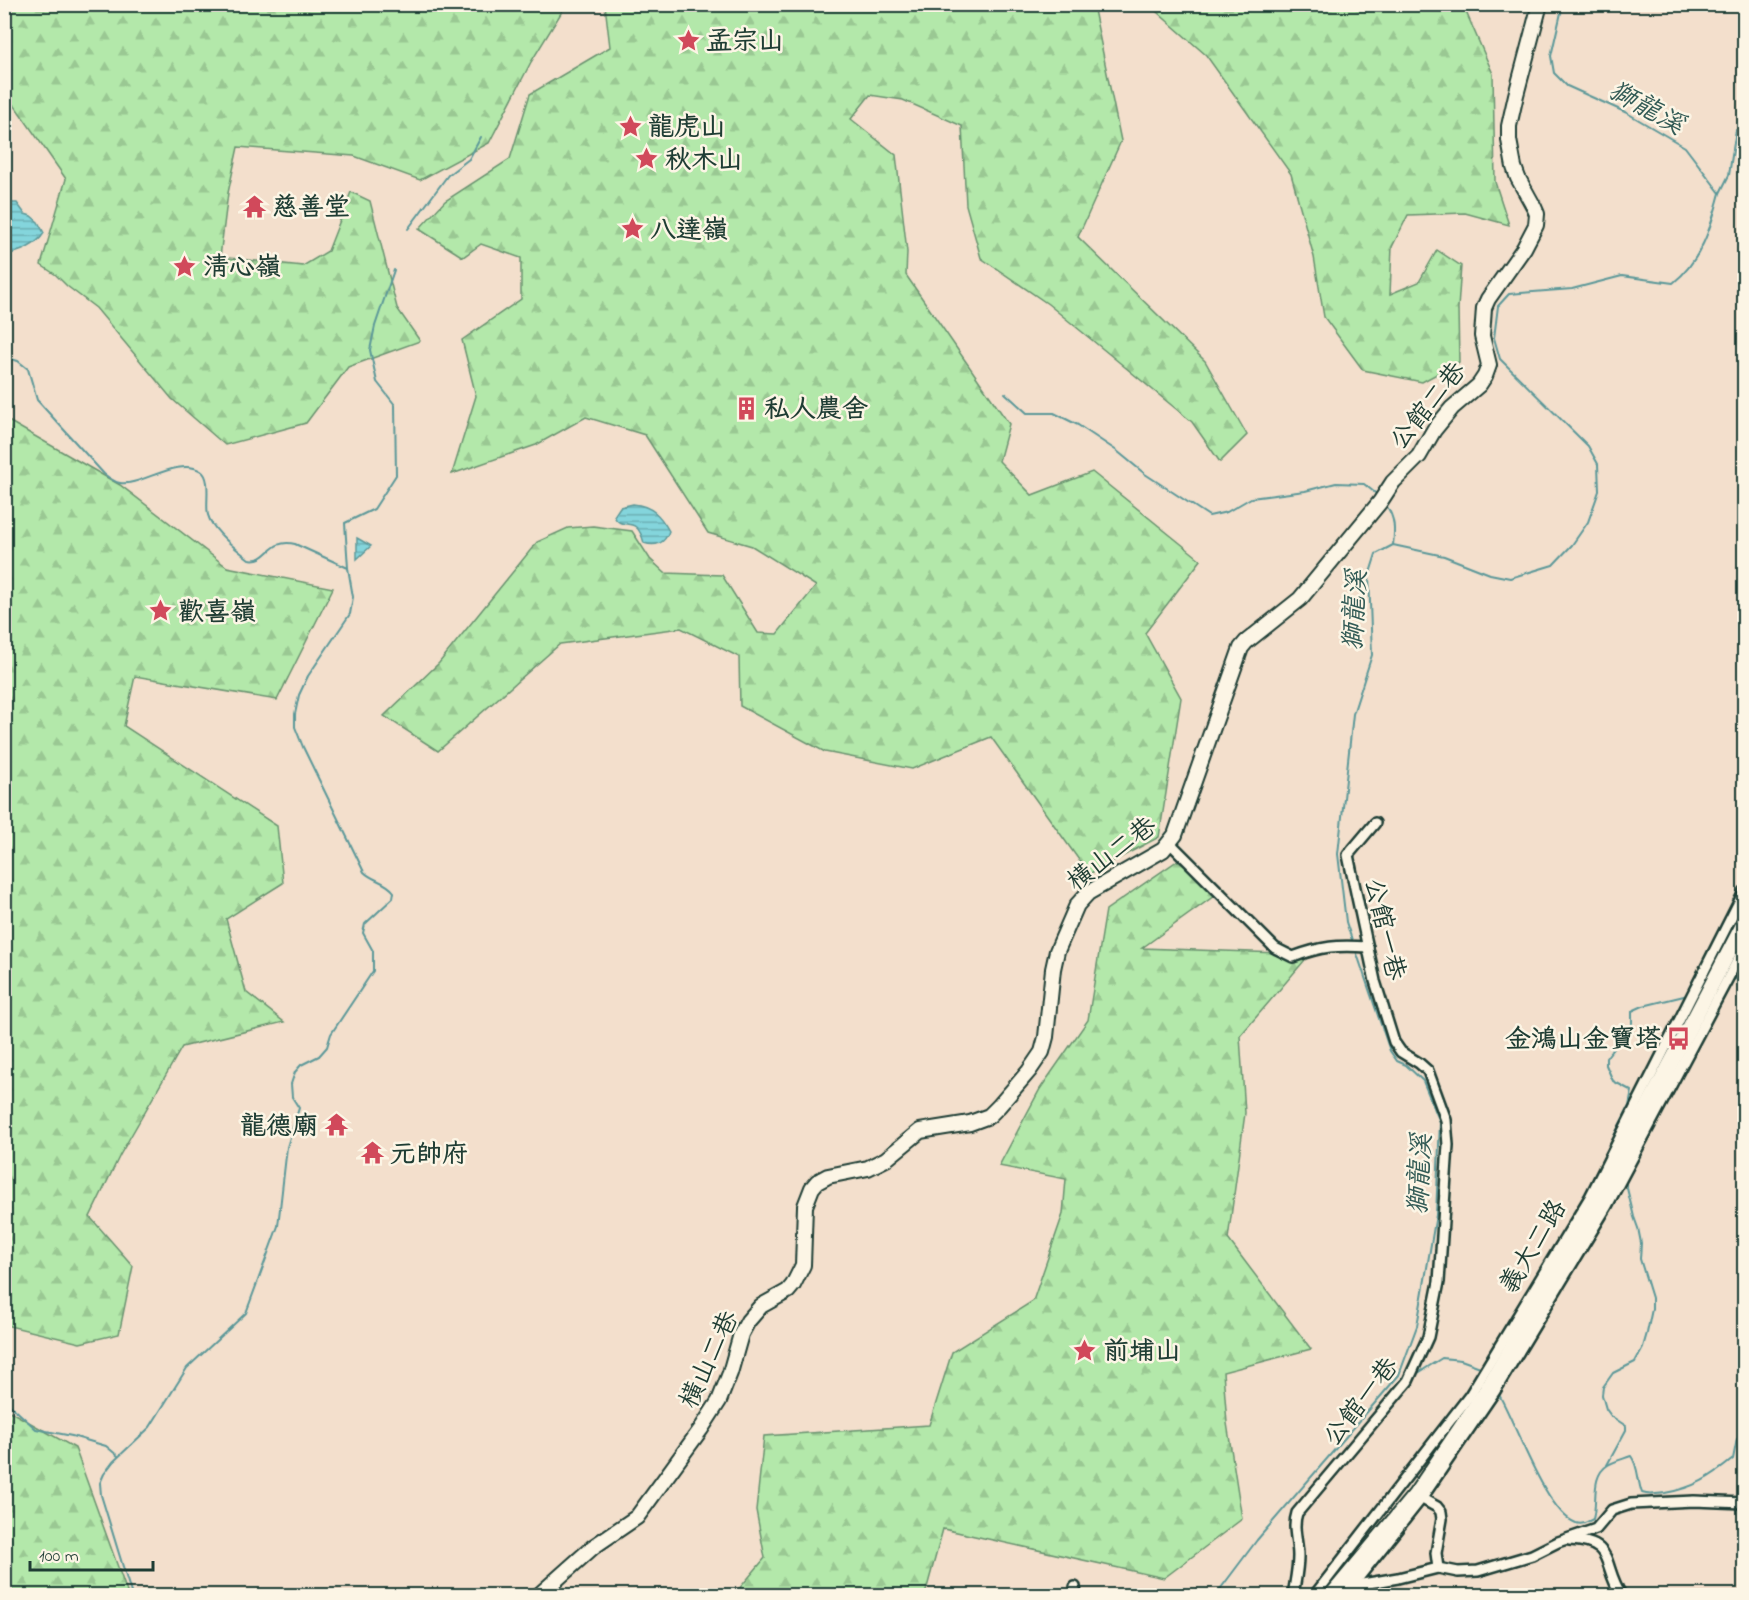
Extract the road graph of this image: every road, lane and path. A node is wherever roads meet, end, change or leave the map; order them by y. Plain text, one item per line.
1 (1540, 4) edge
2 (1382, 498) joint
3 (1375, 823) dead end
4 (1170, 843) junction
5 (1744, 892) edge
6 (1744, 924) edge
7 (1364, 947) junction
8 (1744, 948) edge
9 (1419, 1496) junction
10 (1744, 1503) edge
11 (1557, 1542) junction
12 (1438, 1568) junction
13 (1351, 1586) junction
14 (1337, 1593) edge
15 (538, 1596) edge
16 (1293, 1596) edge
17 (1314, 1596) edge
18 (1622, 1596) edge

1 - 2 street, 公館二巷
2 - 4 street, 橫山二巷
3 - 7 street, 公館一巷
4 - 7 street, 公館一巷
4 - 15 street, 橫山二巷
5 - 17 street, 義大二路
6 - 9 street, 義大二路
7 - 16 street, 公館一巷
8 - 9 street, 義大二路
9 - 12 street
9 - 13 street, 義大二路
9 - 14 street, 義大二路
10 - 11 street
11 - 12 street
11 - 18 street
12 - 13 street
13 - 14 street

